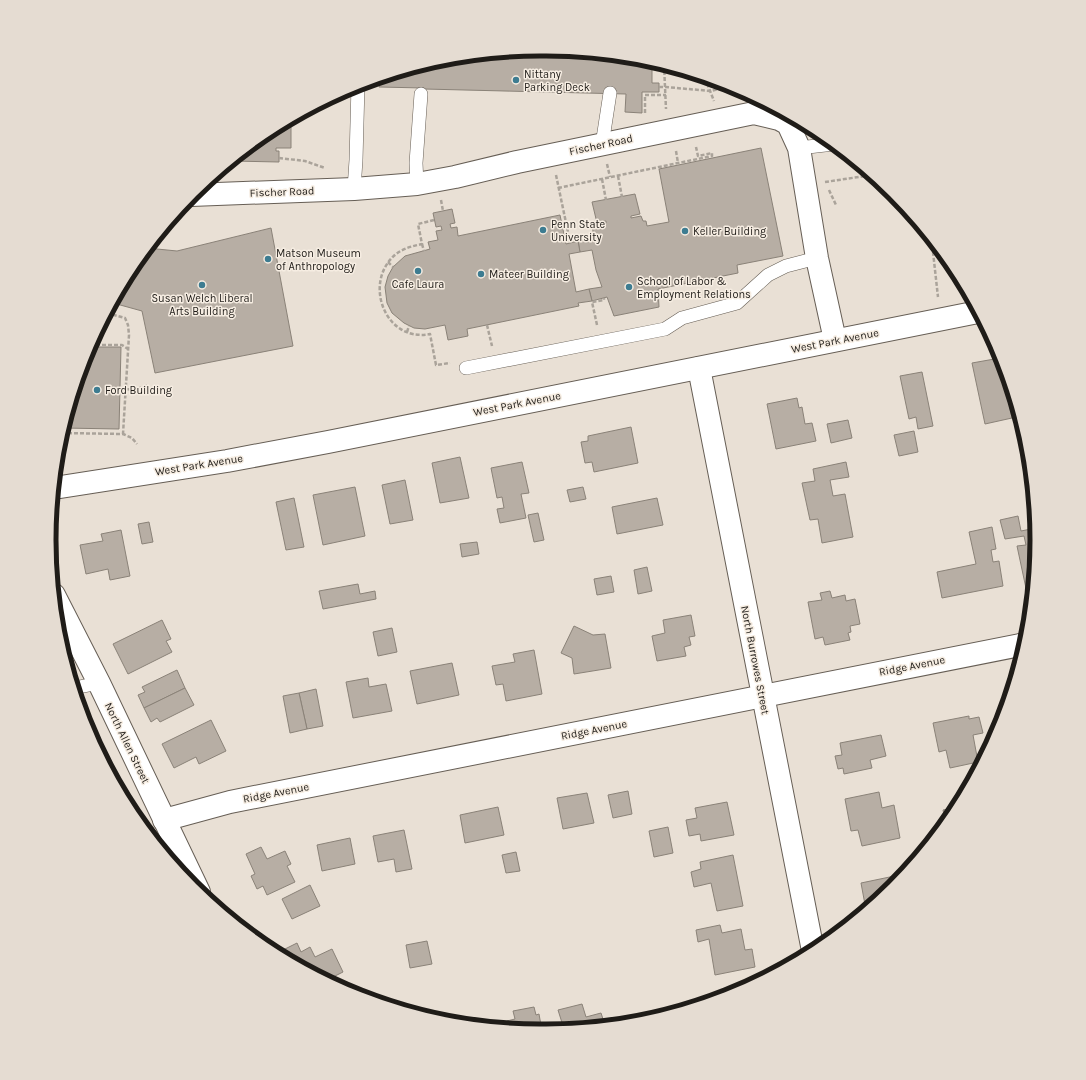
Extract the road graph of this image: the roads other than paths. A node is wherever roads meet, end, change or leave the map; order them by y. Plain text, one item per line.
1 (358, 92) edge
2 (421, 94) dead end
3 (610, 94) dead end
4 (602, 145) junction
5 (825, 145) edge
6 (799, 148) junction
7 (417, 184) junction
8 (354, 189) junction
9 (202, 195) edge
10 (817, 258) junction
11 (973, 313) edge
12 (835, 340) junction
13 (466, 368) road end
14 (699, 368) junction
15 (59, 487) edge
16 (61, 608) edge
17 (1018, 645) edge
18 (99, 683) junction
19 (79, 687) edge
20 (762, 696) junction
21 (164, 820) junction
22 (167, 845) edge
23 (178, 861) edge
24 (812, 944) edge

1 - 8 lane
2 - 7 lane
3 - 4 lane
4 - 6 street, Fischer Road
4 - 7 street, Fischer Road
5 - 6 lane
6 - 10 street, Fischer Road
7 - 8 street, Fischer Road
8 - 9 street, Fischer Road
10 - 12 street, Fischer Road
10 - 13 lane
11 - 12 street, West Park Avenue
12 - 14 street, West Park Avenue
14 - 15 street, West Park Avenue
14 - 20 street, North Burrowes Street
16 - 18 street, North Allen Street
17 - 20 street, Ridge Avenue
18 - 19 lane
18 - 21 street, North Allen Street
20 - 21 street, Ridge Avenue
20 - 24 street, North Burrowes Street
21 - 22 street, North Allen Street
22 - 23 street, North Allen Street

